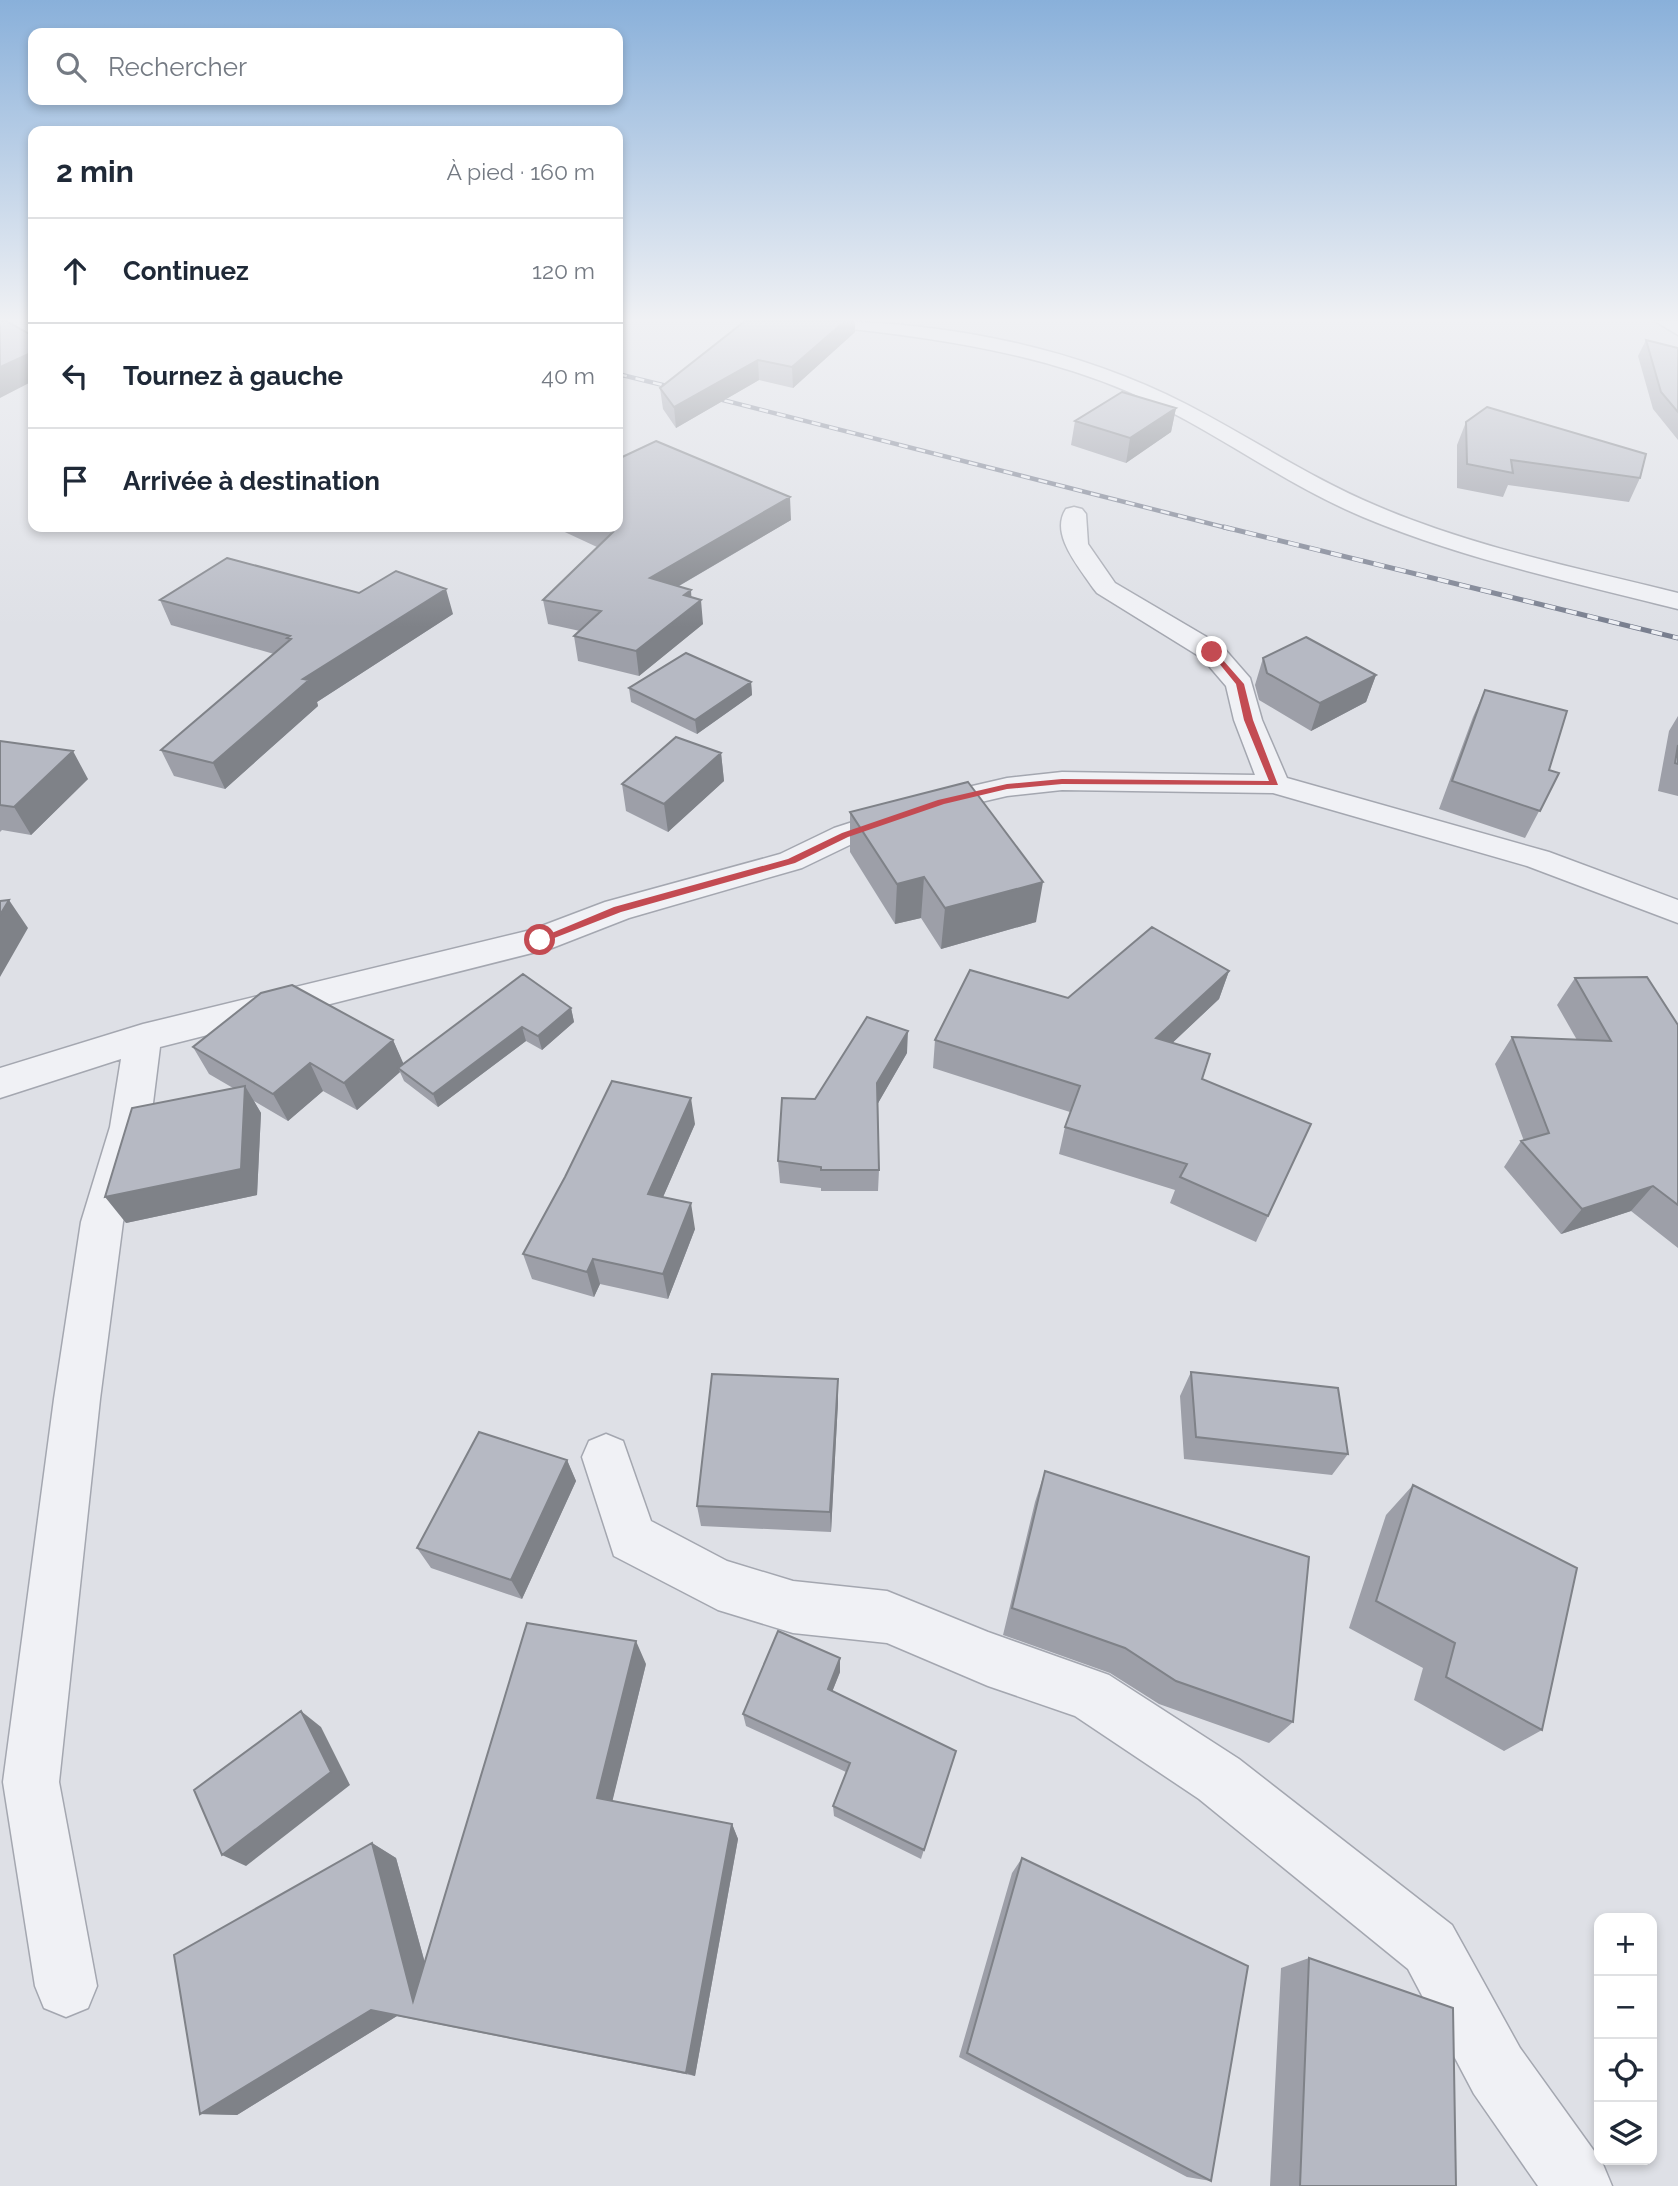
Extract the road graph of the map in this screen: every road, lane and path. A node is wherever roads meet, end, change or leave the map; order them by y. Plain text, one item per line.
1 (1203, 423) edge
2 (1074, 514) dead end
3 (1678, 601) edge
4 (1275, 783) junction
5 (1678, 912) edge
6 (143, 1038) junction
7 (0, 1083) edge
8 (606, 1457) dead end
9 (66, 1986) dead end
10 (1578, 2186) edge

1 - 3 street
2 - 4 street
4 - 5 street
4 - 6 street
6 - 7 street
6 - 9 street
8 - 10 street

